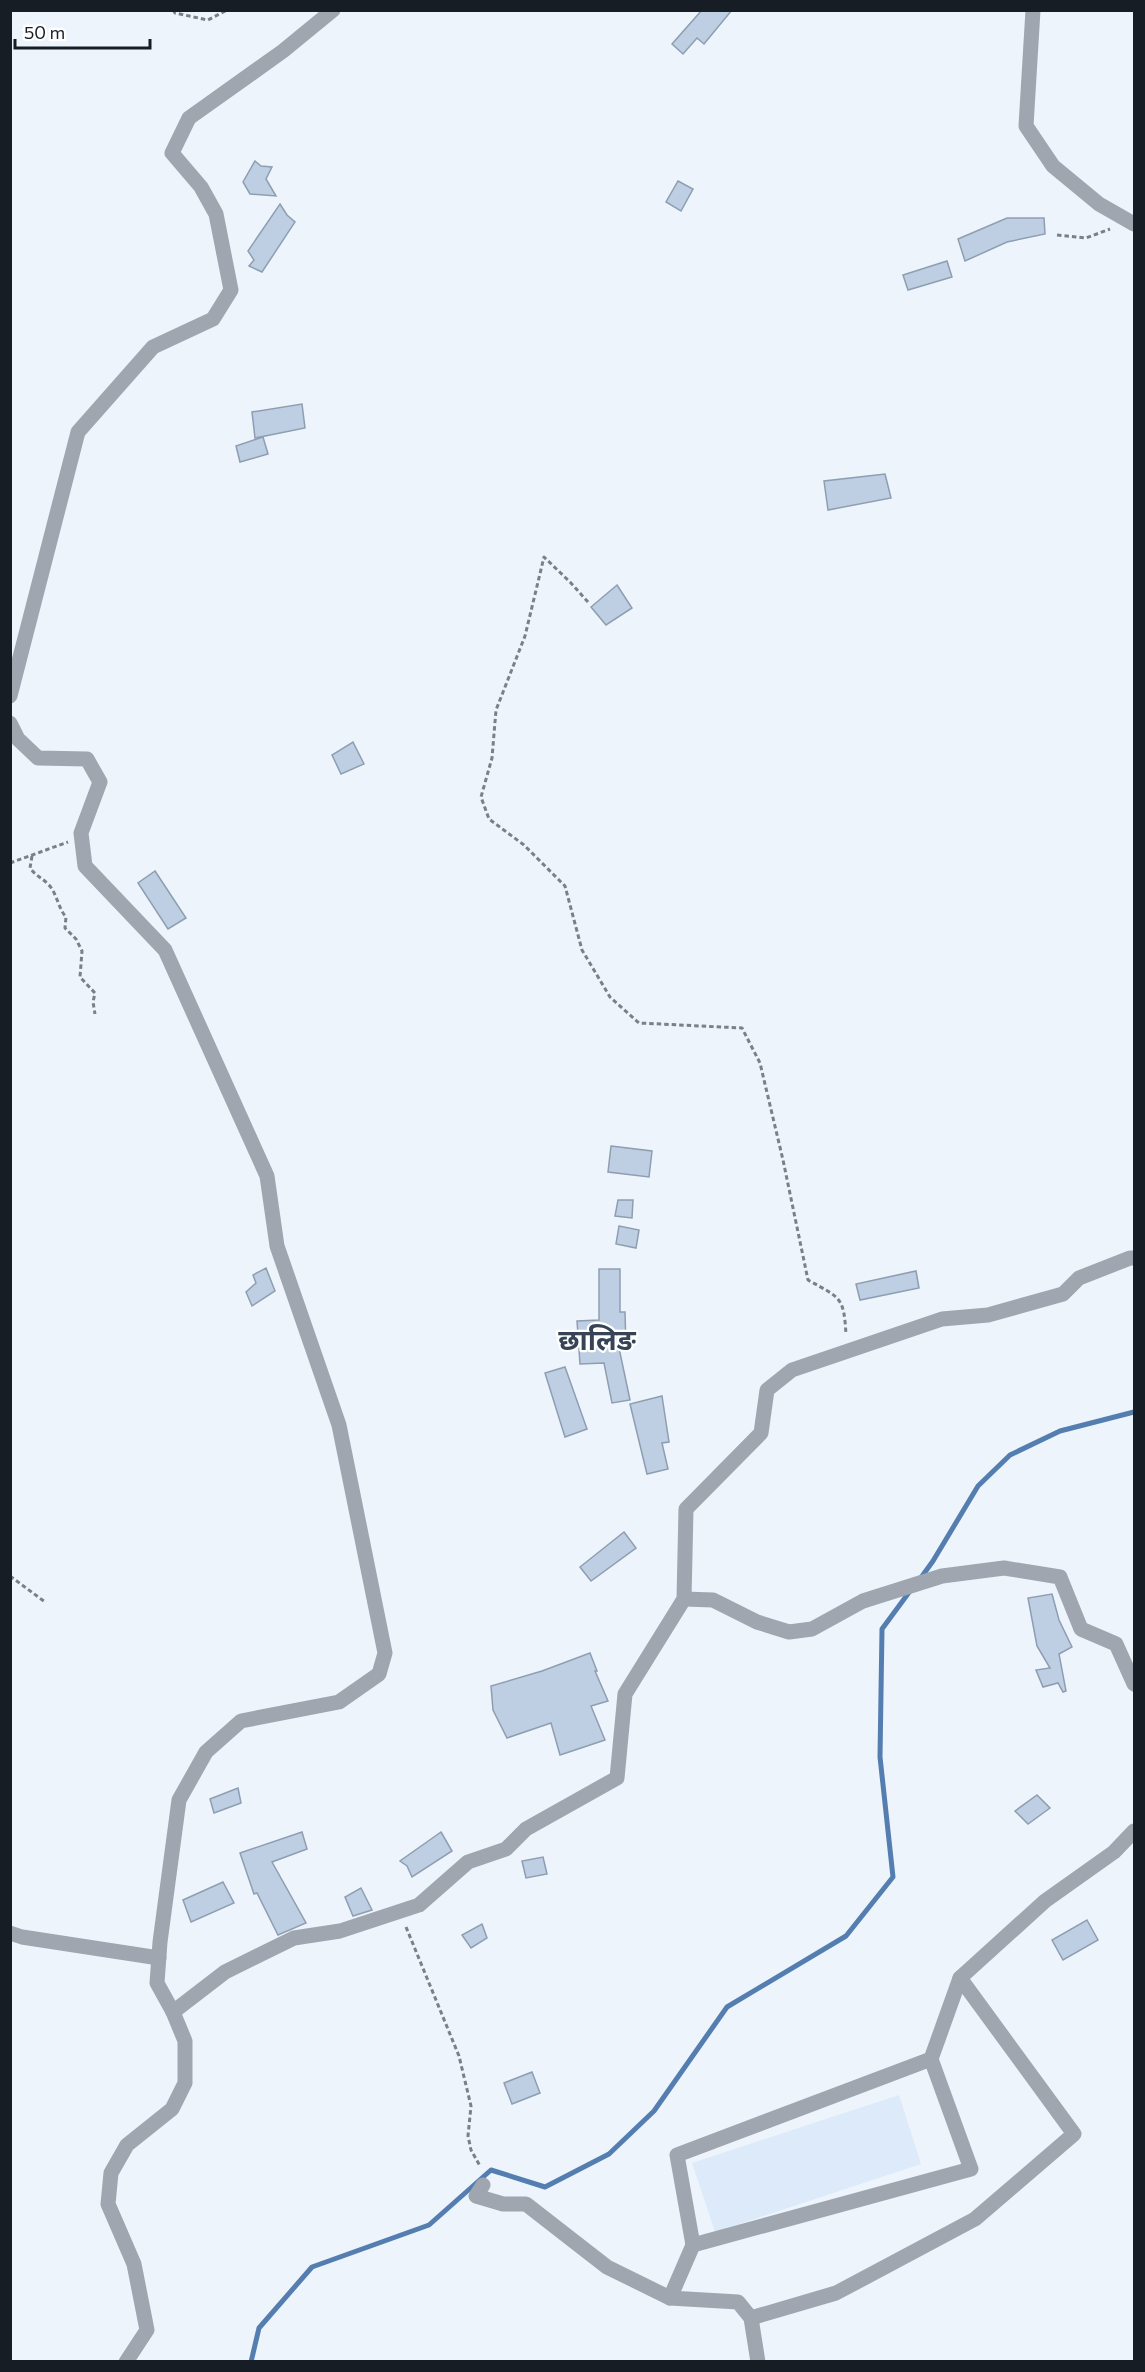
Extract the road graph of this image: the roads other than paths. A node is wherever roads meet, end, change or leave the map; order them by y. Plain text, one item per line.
1 (333, 10) edge
2 (1033, 10) edge
3 (1132, 223) edge
4 (10, 696) edge
5 (10, 723) edge
6 (1134, 1258) edge
7 (684, 1599) junction
8 (1134, 1684) edge
9 (1134, 1831) edge
10 (10, 1933) edge
11 (159, 1958) junction
12 (960, 1978) junction
13 (173, 2012) junction
14 (931, 2059) junction
15 (483, 2184) dead end
16 (693, 2245) junction
17 (670, 2298) junction
18 (751, 2318) junction
19 (126, 2361) edge
20 (758, 2361) edge

1 - 4 street
2 - 3 street
5 - 11 street
6 - 7 street
7 - 8 street
7 - 13 street
9 - 12 street
10 - 11 street
11 - 13 street
12 - 14 street
12 - 18 street
13 - 19 street
14 - 16 street
14 - 16 street
15 - 17 street
16 - 17 street
17 - 18 street
18 - 20 street

